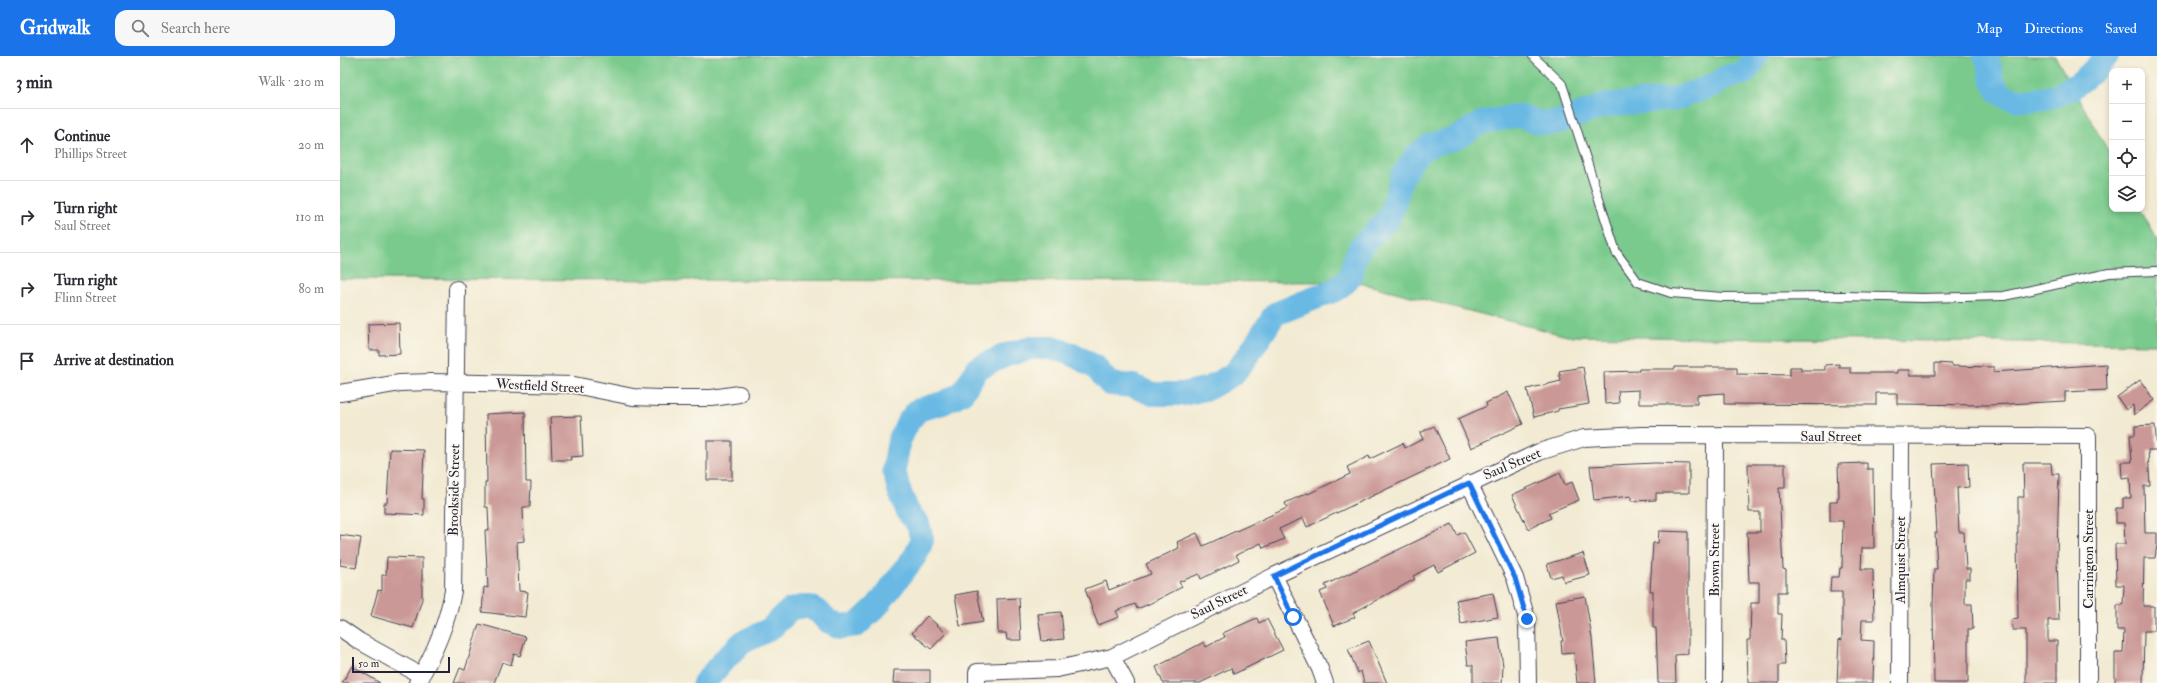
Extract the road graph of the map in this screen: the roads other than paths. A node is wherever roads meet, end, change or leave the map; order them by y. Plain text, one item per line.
1 (1532, 56) edge
2 (2157, 271) edge
3 (457, 290) dead end
4 (456, 382) junction
5 (340, 393) edge
6 (740, 394) dead end
7 (1715, 436) junction
8 (1901, 436) junction
9 (2088, 436) joint
10 (1469, 483) junction
11 (1274, 576) junction
12 (340, 628) edge
13 (1112, 656) junction
14 (977, 678) edge
15 (419, 679) edge
16 (1126, 683) edge
17 (1325, 683) edge
18 (1528, 683) edge
19 (1714, 683) edge
20 (1900, 683) edge
21 (2088, 683) edge

1 - 2 lane
3 - 4 street, Brookside Street
4 - 5 street, Westfield Street
4 - 6 street, Westfield Street
4 - 15 street, Brookside Street
7 - 8 street, Saul Street
7 - 10 street, Saul Street
7 - 19 street, Brown Street
8 - 9 street, Saul Street
8 - 20 street, Almquist Street
9 - 21 street, Carrington Street
10 - 11 street, Saul Street
10 - 18 street
11 - 13 street, Saul Street
11 - 17 street
12 - 15 street
13 - 14 street, Saul Street
13 - 16 street

